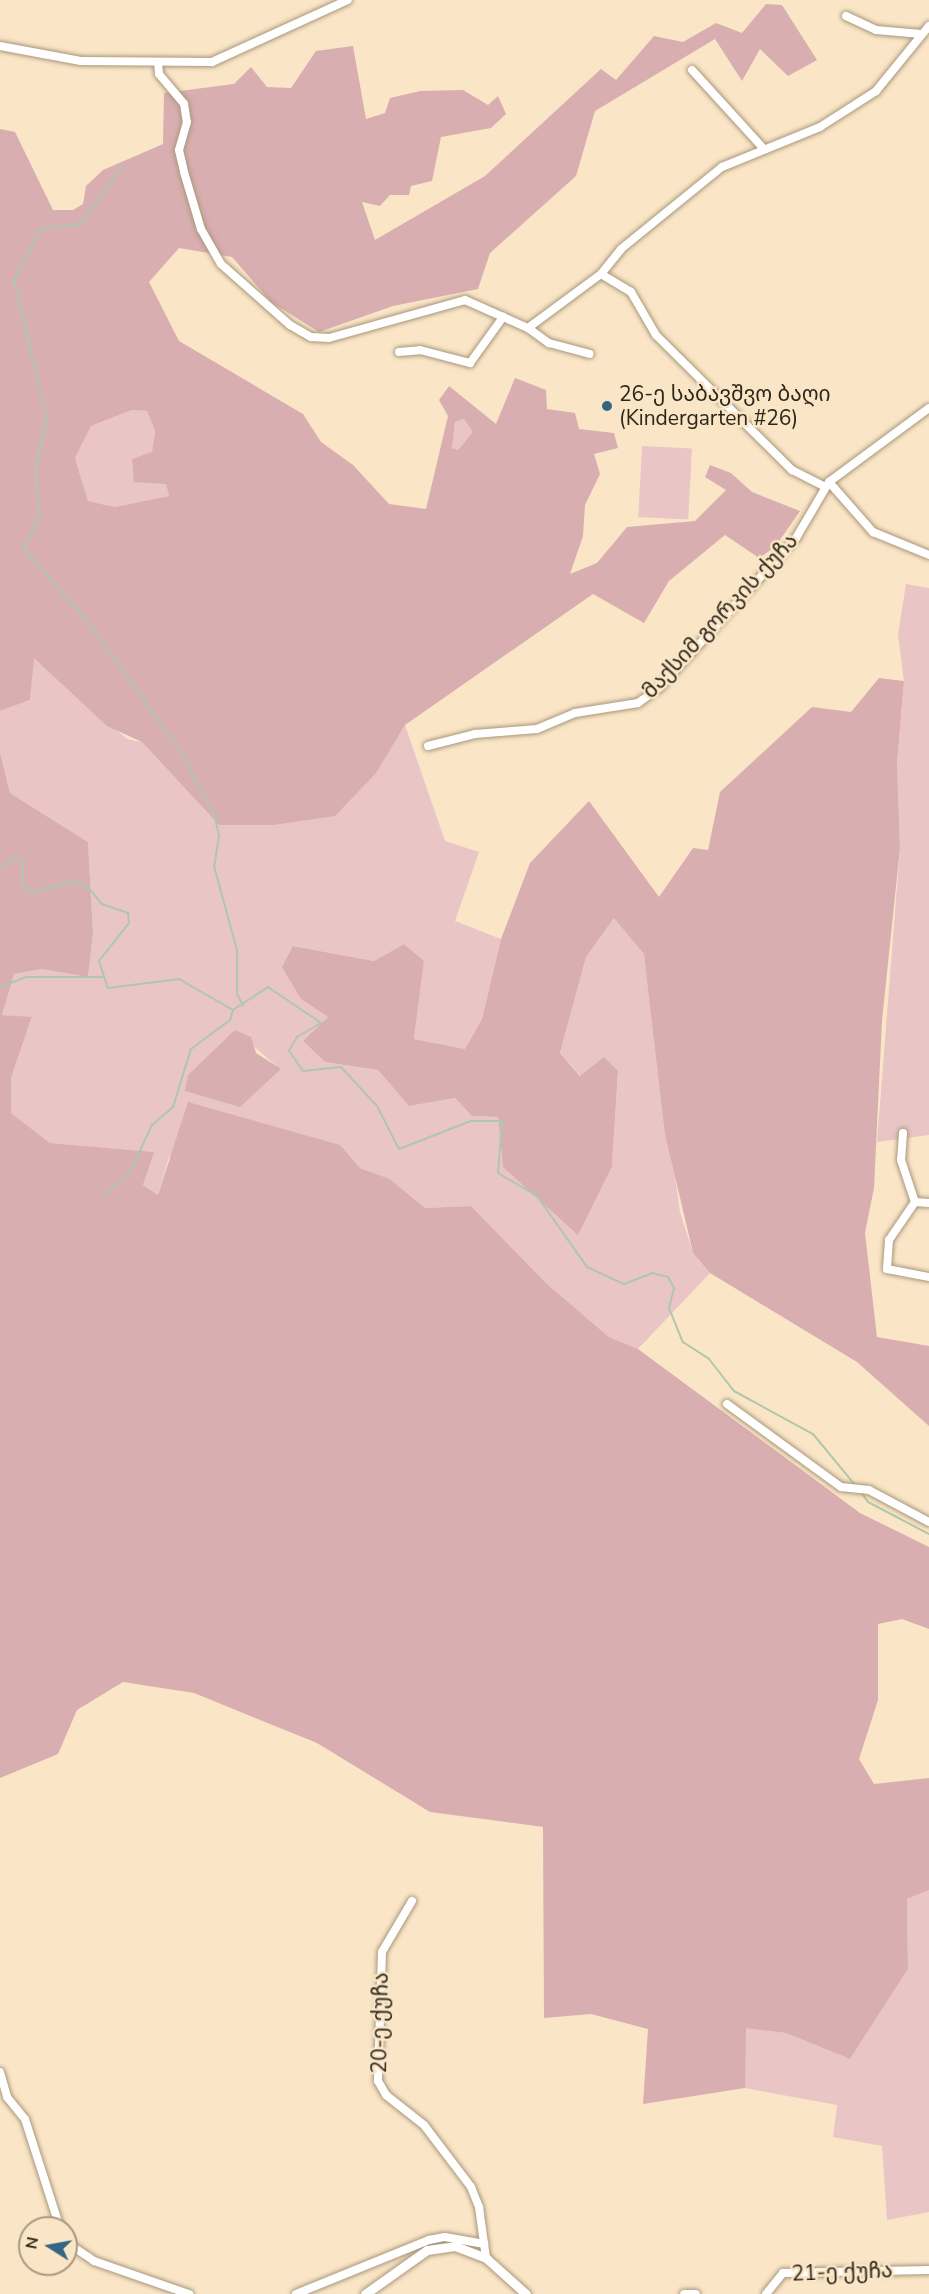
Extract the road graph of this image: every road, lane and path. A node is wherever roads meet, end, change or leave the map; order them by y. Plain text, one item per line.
1 (348, 0) edge
2 (846, 16) dead end
3 (929, 26) edge
4 (921, 34) junction
5 (0, 46) edge
6 (158, 62) junction
7 (692, 70) dead end
8 (762, 147) junction
9 (601, 274) junction
10 (503, 317) junction
11 (528, 328) junction
12 (399, 352) dead end
13 (590, 354) dead end
14 (929, 408) edge
15 (827, 485) junction
16 (929, 555) edge
17 (428, 746) dead end
18 (903, 1133) dead end
19 (915, 1202) junction
20 (929, 1203) edge
21 (929, 1277) edge
22 (727, 1404) dead end
23 (929, 1522) edge
24 (412, 1901) dead end
25 (0, 2072) edge
26 (56, 2216) edge
27 (484, 2244) junction
28 (78, 2250) edge
29 (486, 2258) junction
30 (929, 2270) edge
31 (189, 2294) edge
32 (296, 2294) edge
33 (365, 2294) edge
34 (526, 2294) edge
35 (684, 2294) edge
36 (695, 2294) edge
37 (766, 2294) edge

1 - 6 street
2 - 4 street
3 - 4 street
4 - 8 street
5 - 6 street
6 - 10 street
7 - 8 street
8 - 9 street
9 - 11 street
9 - 15 street
10 - 11 street
10 - 12 street
11 - 13 street
14 - 15 street, მაქსიმ გორკის ქუჩა
15 - 16 street
15 - 17 street, მაქსიმ გორკის ქუჩა
18 - 19 street
19 - 20 street
19 - 21 street
22 - 23 street
24 - 27 street, 20-ე ქუჩა
25 - 26 street
27 - 29 street, 20-ე ქუჩა
27 - 32 street
28 - 31 street
29 - 33 street
29 - 34 street
30 - 37 street, 21-ე ქუჩა
35 - 36 street

